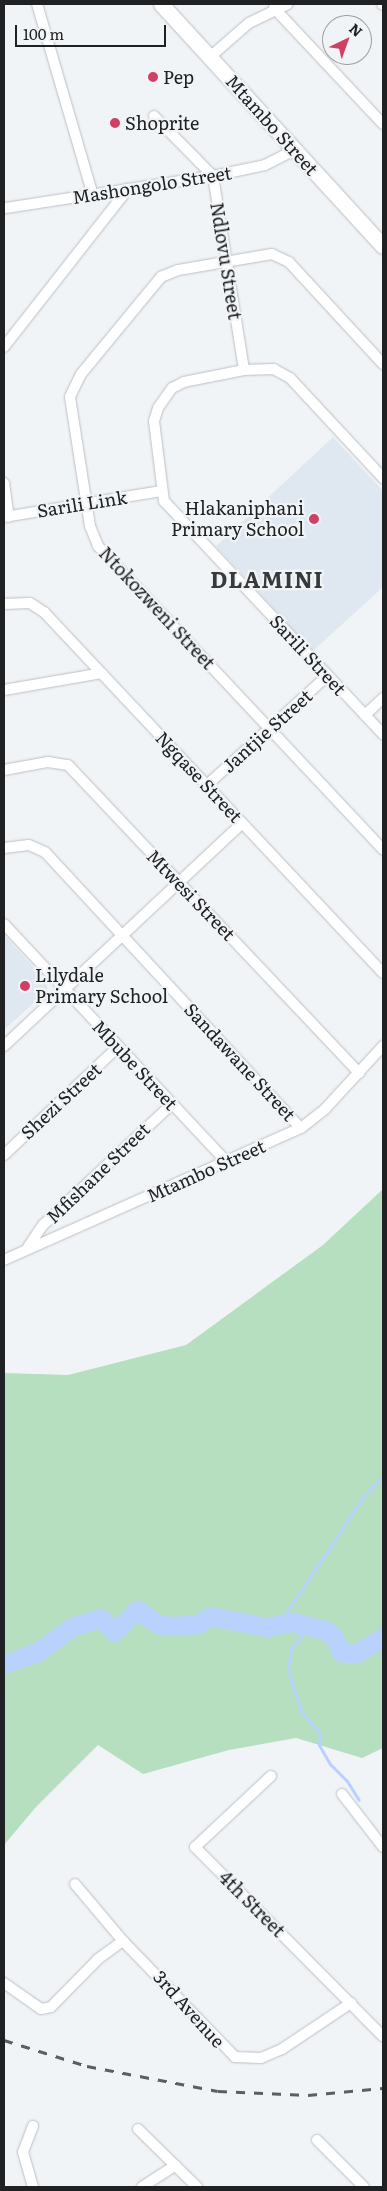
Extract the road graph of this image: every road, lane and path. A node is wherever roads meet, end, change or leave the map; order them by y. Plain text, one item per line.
1 (38, 4) edge
2 (161, 4) edge
3 (288, 4) edge
4 (274, 8) junction
5 (210, 57) junction
6 (154, 116) dead end
7 (383, 124) edge
8 (294, 150) junction
9 (213, 176) junction
10 (128, 189) junction
11 (93, 194) junction
12 (5, 206) edge
13 (383, 246) edge
14 (226, 263) junction
15 (4, 347) edge
16 (383, 364) edge
17 (244, 370) junction
18 (383, 478) edge
19 (4, 482) edge
20 (161, 492) junction
21 (86, 504) junction
22 (7, 517) edge
23 (4, 604) edge
24 (102, 674) junction
25 (328, 676) junction
26 (4, 690) edge
27 (383, 698) edge
28 (365, 715) junction
29 (270, 728) junction
30 (383, 734) edge
31 (4, 770) edge
32 (207, 785) junction
33 (242, 823) junction
34 (4, 848) edge
35 (383, 850) edge
36 (179, 882) junction
37 (4, 924) edge
38 (123, 936) junction
39 (383, 973) edge
40 (64, 989) junction
41 (4, 1046) edge
42 (383, 1046) edge
43 (118, 1047) junction
44 (359, 1073) junction
45 (172, 1104) junction
46 (301, 1128) junction
47 (4, 1155) edge
48 (227, 1162) junction
49 (28, 1247) junction
50 (4, 1260) edge
51 (272, 1776) dead end
52 (342, 1794) dead end
53 (383, 1847) edge
54 (75, 1884) dead end
55 (123, 1941) junction
56 (4, 1983) edge
57 (351, 2003) junction
58 (383, 2036) edge
59 (33, 2126) dead end
60 (138, 2129) dead end
61 (317, 2140) dead end
62 (176, 2165) junction
63 (33, 2187) edge
64 (142, 2187) edge
65 (197, 2187) edge
66 (364, 2187) edge

1 - 11 street
2 - 5 street, Mtambo Street
3 - 4 street
4 - 5 street
4 - 7 street
5 - 8 street, Mtambo Street
6 - 9 street
8 - 9 street, Mashongolo Street
8 - 13 street, Mtambo Street
9 - 10 street, Mashongolo Street
9 - 14 street, Ndlovu Street
10 - 11 street, Mashongolo Street
10 - 15 street
11 - 12 street, Mashongolo Street
14 - 16 street, Ntokozweni Street
14 - 17 street, Ndlovu Street
14 - 21 street, Ntokozweni Street
17 - 18 street, Sarili Street
17 - 20 street, Sarili Street
19 - 22 street
20 - 21 street, Sarili Link
20 - 25 street, Sarili Street
21 - 22 street, Sarili Link
21 - 29 street, Ntokozweni Street
23 - 24 street, Ngqase Street
24 - 26 street
24 - 32 street, Ngqase Street
25 - 28 street, Sarili Street
25 - 29 street, Jantjie Street
27 - 28 street
28 - 30 street, Sarili Street
29 - 32 street, Jantjie Street
29 - 35 street, Ntokozweni Street
31 - 36 street, Mtwesi Street
32 - 33 street, Ngqase Street
33 - 36 street
33 - 39 street, Ngqase Street
34 - 38 street, Sandawane Street
36 - 38 street
36 - 44 street, Mtwesi Street
37 - 40 street, Mbube Street
38 - 40 street
38 - 46 street, Sandawane Street
40 - 41 street
40 - 43 street, Mbube Street
42 - 44 street, Mtambo Street
43 - 45 street, Mbube Street
43 - 47 street, Shezi Street
44 - 46 street, Mtambo Street
45 - 48 street, Mbube Street
45 - 49 street, Mfishane Street
46 - 48 street, Mtambo Street
48 - 49 street, Mtambo Street
49 - 50 street, Mtambo Street
51 - 57 street, 4th Street
52 - 53 street
54 - 55 street, 3rd Avenue
55 - 56 street
55 - 57 street, 3rd Avenue
57 - 58 street, 4th Street
59 - 63 street
60 - 62 street
61 - 66 street
62 - 64 street
62 - 65 street

